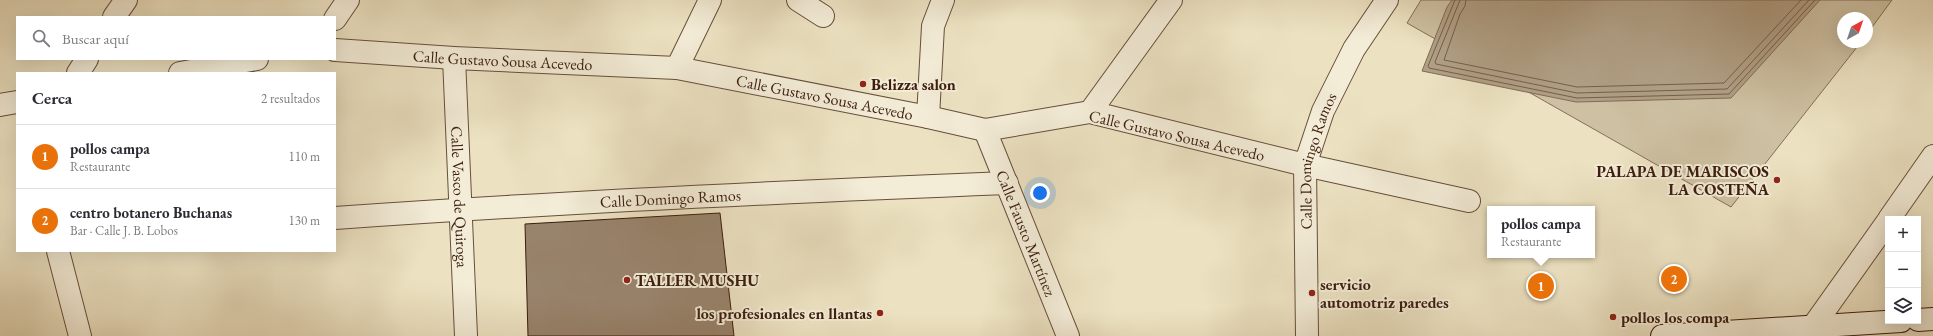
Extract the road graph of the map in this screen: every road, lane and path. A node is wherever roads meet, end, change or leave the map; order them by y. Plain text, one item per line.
1 (126, 0) edge
2 (348, 0) edge
3 (710, 0) edge
4 (798, 0) edge
5 (943, 0) edge
6 (1171, 0) edge
7 (1386, 1) edge
8 (115, 16) edge
9 (823, 16) dead end
10 (336, 18) edge
11 (336, 50) edge
12 (454, 58) junction
13 (86, 60) edge
14 (252, 60) edge
15 (677, 68) junction
16 (79, 72) edge
17 (186, 72) edge
18 (16, 102) edge
19 (0, 105) edge
20 (1090, 112) junction
21 (928, 117) junction
22 (985, 130) junction
23 (1933, 156) edge
24 (1305, 165) junction
25 (1007, 183) junction
26 (1469, 201) dead end
27 (462, 209) junction
28 (1892, 216) edge
29 (336, 218) edge
30 (1885, 226) edge
31 (58, 252) edge
32 (1933, 319) edge
33 (1921, 320) edge
34 (1890, 324) edge
35 (1871, 329) edge
36 (1814, 331) edge
37 (80, 336) edge
38 (466, 336) edge
39 (1068, 336) edge
40 (1307, 336) edge
41 (1662, 336) edge

1 - 8 street
2 - 10 street
3 - 15 street
4 - 9 street
5 - 21 street
6 - 20 street
7 - 24 street, Calle Domingo Ramos
11 - 12 street, Calle Gustavo Sousa Acevedo
12 - 15 street, Calle Gustavo Sousa Acevedo
12 - 27 street, Calle Vasco de Quiroga
13 - 16 street
14 - 17 street
15 - 21 street, Calle Gustavo Sousa Acevedo
18 - 19 street
20 - 22 street, Calle Gustavo Sousa Acevedo
20 - 24 street, Calle Gustavo Sousa Acevedo
21 - 22 street, Calle Gustavo Sousa Acevedo
22 - 25 street, Calle Fausto Martínez
23 - 28 street
24 - 26 street, Calle Gustavo Sousa Acevedo
24 - 40 street, Calle Domingo Ramos
25 - 27 street, Calle Domingo Ramos
25 - 39 street, Calle Fausto Martínez
27 - 29 street, Calle Domingo Ramos
27 - 38 street, Calle Vasco de Quiroga
30 - 36 street
31 - 37 street
32 - 33 street
34 - 35 street
35 - 36 street
36 - 41 street

